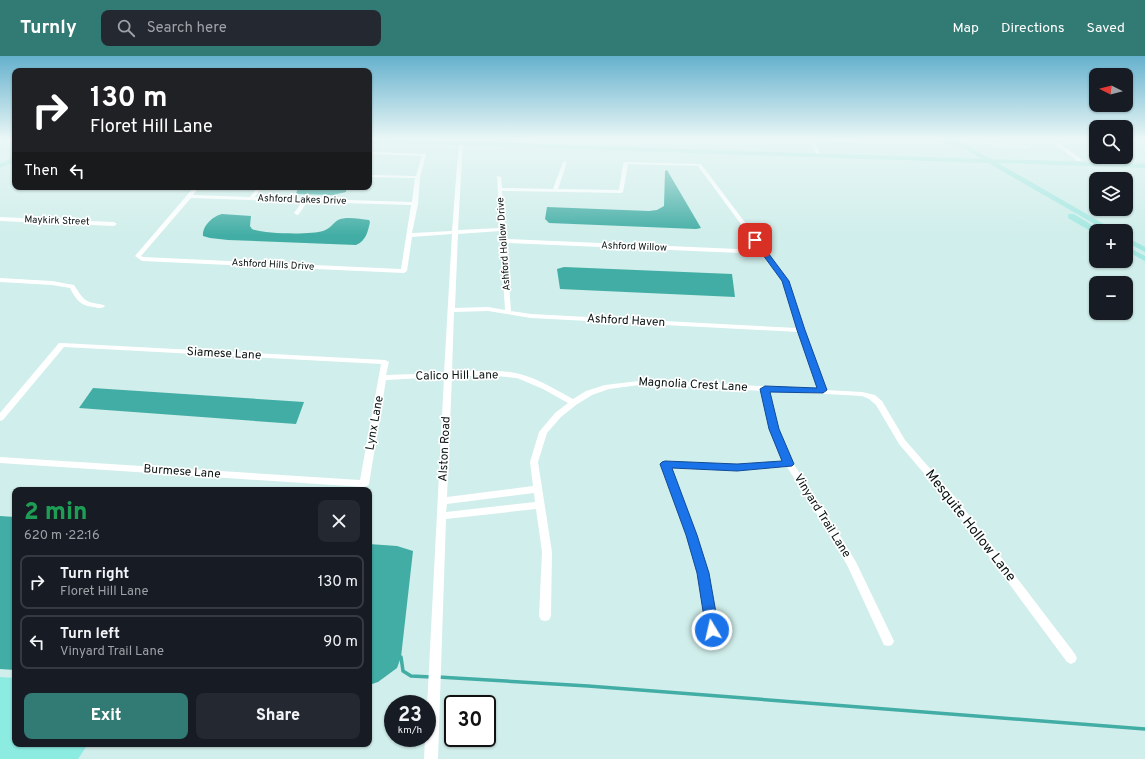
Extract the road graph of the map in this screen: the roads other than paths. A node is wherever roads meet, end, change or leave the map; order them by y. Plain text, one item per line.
1 (420, 171) edge
2 (459, 171) edge
3 (562, 171) edge
4 (623, 171) edge
5 (703, 171) edge
6 (1001, 171) edge
7 (1008, 171) edge
8 (372, 176) edge
9 (418, 177) junction
10 (499, 177) dead end
11 (500, 188) junction
12 (194, 190) edge
13 (258, 190) edge
14 (555, 190) junction
15 (189, 196) junction
16 (252, 198) junction
17 (306, 200) junction
18 (415, 204) junction
19 (297, 214) dead end
20 (0, 219) edge
21 (114, 224) dead end
22 (1100, 224) edge
23 (1089, 226) edge
24 (502, 229) junction
25 (455, 232) junction
26 (411, 234) junction
27 (504, 241) junction
28 (1133, 243) edge
29 (1145, 250) edge
30 (764, 252) junction
31 (1133, 252) edge
32 (1145, 260) edge
33 (0, 280) edge
34 (102, 306) dead end
35 (452, 310) junction
36 (508, 312) junction
37 (801, 330) junction
38 (385, 362) joint
39 (449, 375) junction
40 (383, 378) junction
41 (765, 389) junction
42 (823, 390) junction
43 (869, 396) joint
44 (573, 403) junction
45 (0, 418) edge
46 (0, 460) edge
47 (789, 464) junction
48 (364, 484) joint
49 (537, 489) junction
50 (442, 501) junction
51 (540, 505) junction
52 (441, 516) junction
53 (545, 616) dead end
54 (712, 630) dead end
55 (888, 641) dead end
56 (1071, 658) dead end
57 (432, 759) edge

1 - 9 street
2 - 25 street, Alston Road
3 - 14 street
4 - 14 street
5 - 30 street
6 - 23 main road
7 - 22 main road
8 - 9 street
9 - 18 street
10 - 11 street, Ashford Hollow Drive
11 - 14 street
11 - 24 street, Ashford Hollow Drive
12 - 15 street
13 - 16 street
15 - 16 street, Ashford Lakes Drive
15 - 26 street, Ashford Hills Drive
16 - 17 street, Ashford Lakes Drive
17 - 18 street, Ashford Lakes Drive
17 - 19 street
18 - 26 street
20 - 21 street, Maykirk Street
24 - 25 street
24 - 27 street, Ashford Hollow Drive
25 - 26 street
25 - 35 street, Alston Road
27 - 30 street, Ashford Willow
27 - 36 street, Ashford Hollow Drive
28 - 29 main road
30 - 37 street
31 - 32 main road
33 - 34 street
35 - 36 street, Ashford Haven
35 - 39 street, Alston Road
36 - 37 street, Ashford Haven
37 - 42 street
38 - 40 street, Lynx Lane
38 - 45 street, Siamese Lane
39 - 40 street, Calico Hill Lane
39 - 44 street, Calico Hill Lane
39 - 50 street, Alston Road
40 - 48 street, Lynx Lane
41 - 42 street, Magnolia Crest Lane
41 - 44 street, Magnolia Crest Lane
41 - 47 street, Vinyard Trail Lane
42 - 43 street, Magnolia Crest Lane
43 - 56 street, Mesquite Hollow Lane
44 - 49 street, Magnolia Crest Lane
46 - 48 street, Burmese Lane
47 - 54 street
47 - 55 street, Vinyard Trail Lane
49 - 50 street
49 - 51 street, Magnolia Crest Lane
50 - 52 street, Alston Road
51 - 52 street
51 - 53 street, Magnolia Crest Lane
52 - 57 street, Alston Road

